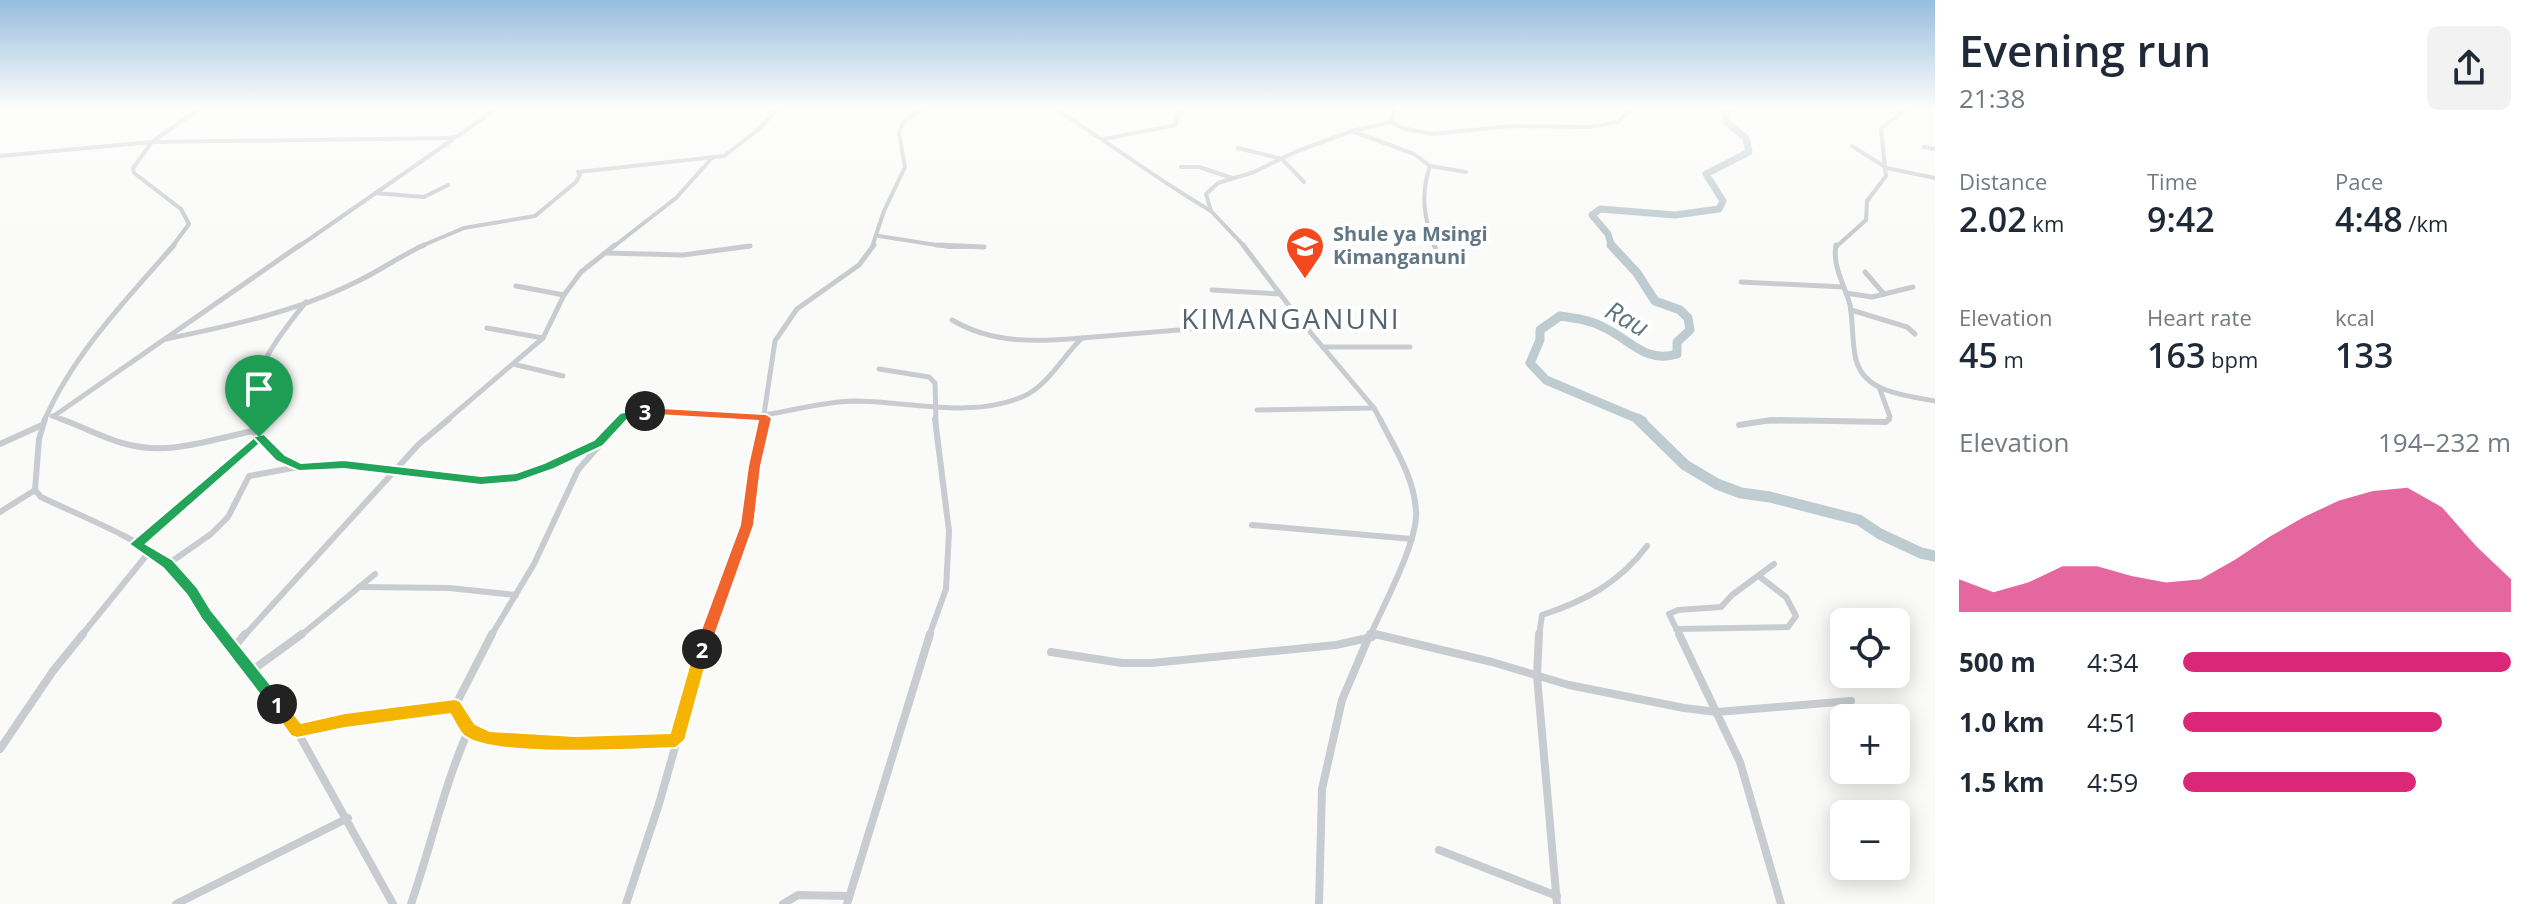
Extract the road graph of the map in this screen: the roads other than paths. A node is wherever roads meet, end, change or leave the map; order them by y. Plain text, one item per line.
1 (74, 149) edge
2 (147, 149) edge
3 (439, 149) edge
4 (733, 149) edge
5 (902, 149) edge
6 (1117, 149) edge
7 (1243, 149) edge
8 (1307, 149) edge
9 (1401, 149) edge
10 (1857, 149) edge
11 (1883, 149) edge
12 (0, 156) edge
13 (712, 158) junction
14 (1282, 159) junction
15 (1430, 166) junction
16 (1181, 167) dead end
17 (1887, 168) junction
18 (1466, 172) dead end
19 (1232, 178) junction
20 (1935, 178) edge
21 (1304, 182) dead end
22 (448, 185) dead end
23 (375, 193) junction
24 (1211, 211) junction
25 (879, 236) junction
26 (750, 246) dead end
27 (984, 247) dead end
28 (1436, 249) dead end
29 (607, 253) junction
30 (1865, 272) dead end
31 (1741, 282) dead end
32 (516, 286) dead end
33 (1913, 287) dead end
34 (1212, 290) dead end
35 (1845, 290) junction
36 (1280, 294) junction
37 (1884, 294) junction
38 (564, 295) junction
39 (306, 302) junction
40 (1851, 310) junction
41 (952, 320) dead end
42 (1300, 320) junction
43 (487, 328) dead end
44 (1915, 334) dead end
45 (543, 338) junction
46 (1082, 338) junction
47 (166, 339) junction
48 (1323, 347) junction
49 (1410, 347) dead end
50 (513, 364) junction
51 (879, 369) dead end
52 (563, 376) dead end
53 (1879, 387) junction
54 (1935, 401) edge
55 (934, 407) junction
56 (1374, 408) junction
57 (1257, 410) dead end
58 (50, 416) junction
59 (766, 418) junction
60 (42, 425) junction
61 (1739, 425) dead end
62 (253, 431) junction
63 (259, 437) junction
64 (598, 443) junction
65 (0, 444) edge
66 (299, 467) junction
67 (394, 472) junction
68 (35, 490) junction
69 (0, 512) edge
70 (1252, 525) dead end
71 (1412, 539) junction
72 (136, 544) junction
73 (1647, 546) dead end
74 (150, 551) junction
75 (168, 564) junction
76 (1774, 564) dead end
77 (375, 574) dead end
78 (1760, 577) junction
79 (359, 587) junction
80 (516, 595) junction
81 (1676, 629) junction
82 (1372, 635) junction
83 (234, 647) junction
84 (1051, 652) dead end
85 (250, 672) junction
86 (1537, 676) junction
87 (1851, 701) dead end
88 (455, 706) junction
89 (1717, 712) junction
90 (469, 729) junction
91 (297, 731) junction
92 (676, 740) junction
93 (0, 749) edge
94 (348, 818) junction
95 (1439, 850) dead end
96 (848, 900) edge
97 (1557, 900) edge
98 (176, 904) edge
99 (393, 904) edge
100 (411, 904) edge
101 (626, 904) edge
102 (783, 904) edge
103 (1319, 904) edge
104 (1781, 904) edge

1 - 12 street
2 - 58 street
3 - 23 street
4 - 13 street
5 - 25 street
6 - 24 street
7 - 14 street
8 - 14 street
9 - 15 street
10 - 17 street
11 - 17 street
13 - 29 street
13 - 39 street
14 - 19 street
14 - 21 street
15 - 18 street
15 - 28 street
16 - 19 street
17 - 20 street
17 - 35 street
19 - 24 street
22 - 23 street
23 - 47 street
24 - 36 street
25 - 27 street
25 - 59 street
26 - 29 street
29 - 38 street
30 - 37 street
31 - 35 street
32 - 38 street
33 - 37 street
34 - 36 street
35 - 37 street
35 - 40 street
36 - 42 street
38 - 45 street
39 - 47 street
39 - 62 street
40 - 44 street
40 - 53 street
41 - 46 street
42 - 46 street
42 - 48 street
43 - 45 street
45 - 50 street
46 - 55 street
47 - 58 street
48 - 49 street
48 - 56 street
50 - 52 street
50 - 67 street
51 - 55 street
53 - 54 street
53 - 61 street
55 - 59 street
55 - 96 street
56 - 57 street
56 - 71 street
58 - 60 street
58 - 62 street
59 - 64 street
59 - 92 street
60 - 65 street
60 - 68 street
62 - 63 street
63 - 66 street
63 - 72 street
64 - 67 street
64 - 80 street
66 - 67 street
66 - 75 street
67 - 83 street
68 - 69 street
68 - 72 street
70 - 71 street
71 - 82 street
72 - 74 street
73 - 86 street
74 - 75 street
74 - 93 street
75 - 83 street
76 - 78 street
77 - 79 street
78 - 81 street
78 - 81 street
79 - 80 street
79 - 85 street
80 - 88 street
81 - 89 street
82 - 84 street
82 - 86 street
82 - 103 street
83 - 85 street
85 - 91 street
86 - 89 street
86 - 97 street
87 - 89 street
88 - 90 street
88 - 91 street
89 - 104 street
90 - 92 street
90 - 100 street
91 - 94 street
92 - 101 street
94 - 98 street
94 - 99 street
95 - 97 street
96 - 102 street

